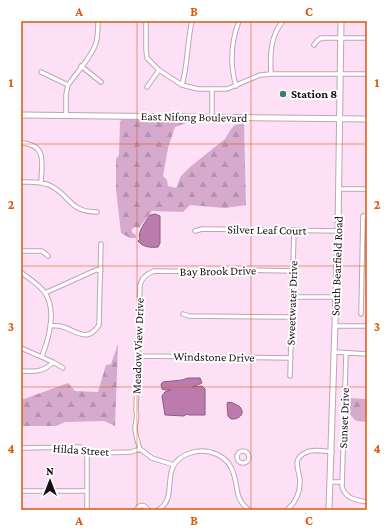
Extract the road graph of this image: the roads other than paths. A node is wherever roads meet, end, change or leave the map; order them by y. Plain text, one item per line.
1 (98, 21) edge
2 (146, 21) edge
3 (192, 21) edge
4 (239, 21) edge
5 (283, 21) edge
6 (341, 21) edge
7 (341, 38) junction
8 (367, 38) edge
9 (314, 45) dead end
10 (81, 66) junction
11 (159, 70) junction
12 (41, 72) dead end
13 (271, 74) junction
14 (340, 74) junction
15 (367, 74) edge
16 (101, 82) dead end
17 (68, 85) junction
18 (182, 85) junction
19 (236, 86) junction
20 (147, 87) dead end
21 (212, 89) junction
22 (21, 115) edge
23 (66, 115) junction
24 (212, 117) junction
25 (340, 118) junction
26 (367, 118) edge
27 (21, 143) edge
28 (21, 182) edge
29 (41, 182) junction
30 (339, 189) junction
31 (367, 189) edge
32 (97, 212) dead end
33 (367, 216) edge
34 (294, 230) junction
35 (195, 231) dead end
36 (338, 231) junction
37 (101, 244) dead end
38 (21, 251) edge
39 (362, 252) junction
40 (367, 253) edge
41 (48, 256) dead end
42 (101, 270) junction
43 (293, 271) junction
44 (21, 272) edge
45 (145, 276) joint
46 (45, 293) junction
47 (361, 294) junction
48 (367, 295) edge
49 (292, 297) junction
50 (336, 297) junction
51 (183, 314) dead end
52 (361, 314) dead end
53 (292, 317) junction
54 (50, 325) junction
55 (336, 326) junction
56 (367, 326) edge
57 (21, 348) edge
58 (335, 352) junction
59 (346, 353) junction
60 (367, 354) edge
61 (42, 356) junction
62 (138, 356) junction
63 (291, 358) junction
64 (53, 362) junction
65 (63, 368) dead end
66 (21, 371) edge
67 (290, 376) dead end
68 (21, 448) edge
69 (140, 449) junction
70 (87, 450) junction
71 (332, 452) junction
72 (238, 460) dead end
73 (174, 465) junction
74 (230, 466) junction
75 (330, 482) junction
76 (342, 482) junction
77 (21, 491) edge
78 (87, 491) junction
79 (367, 502) edge
80 (87, 510) edge
81 (136, 510) edge
82 (148, 510) edge
83 (158, 510) edge
84 (249, 510) edge
85 (287, 510) edge
86 (329, 510) edge

1 - 10 street
2 - 11 street
3 - 18 street
4 - 19 street
5 - 13 street
6 - 7 street, South Bearfield Road
7 - 8 street
7 - 9 street
7 - 14 street, South Bearfield Road
10 - 16 street
10 - 17 street
11 - 18 street
11 - 20 street
12 - 17 street
13 - 14 street
13 - 19 street
14 - 15 street
14 - 25 street, South Bearfield Road
17 - 23 street
18 - 21 street
19 - 21 street
21 - 24 street
22 - 23 street, East Nifong Boulevard
23 - 24 street, East Nifong Boulevard
24 - 25 street, East Nifong Boulevard
25 - 26 street, East Nifong Boulevard
25 - 30 street, South Bearfield Road
27 - 29 street
28 - 29 street
29 - 32 street
30 - 31 street
30 - 36 street, South Bearfield Road
33 - 39 street
34 - 35 street, Silver Leaf Court
34 - 36 street, Silver Leaf Court
34 - 43 street, Sweetwater Drive
36 - 50 street, South Bearfield Road
37 - 42 street
38 - 41 street
39 - 40 street
39 - 47 street
42 - 46 street
42 - 54 street
43 - 45 street, Bay Brook Drive
43 - 49 street, Sweetwater Drive
44 - 46 street
45 - 62 street, Meadow View Drive
46 - 54 street
47 - 48 street
47 - 52 street
49 - 50 street
49 - 53 street, Sweetwater Drive
50 - 55 street, South Bearfield Road
51 - 53 street
53 - 63 street, Sweetwater Drive
54 - 61 street
55 - 56 street
55 - 58 street, South Bearfield Road
57 - 61 street
58 - 59 street
58 - 71 street, South Bearfield Road
59 - 60 street
59 - 76 street, Sunset Drive
61 - 64 street
62 - 63 street, Windstone Drive
62 - 69 street, Meadow View Drive
63 - 67 street, Sweetwater Drive
64 - 65 street
64 - 66 street
68 - 70 street, Hilda Street
69 - 70 street, Hilda Street
69 - 73 street
70 - 78 street
71 - 75 street, South Bearfield Road
71 - 85 street
72 - 74 street
73 - 74 street
73 - 83 street
74 - 84 street
75 - 76 street
75 - 86 street, South Bearfield Road
76 - 79 street
77 - 78 street
78 - 80 street
81 - 82 street

